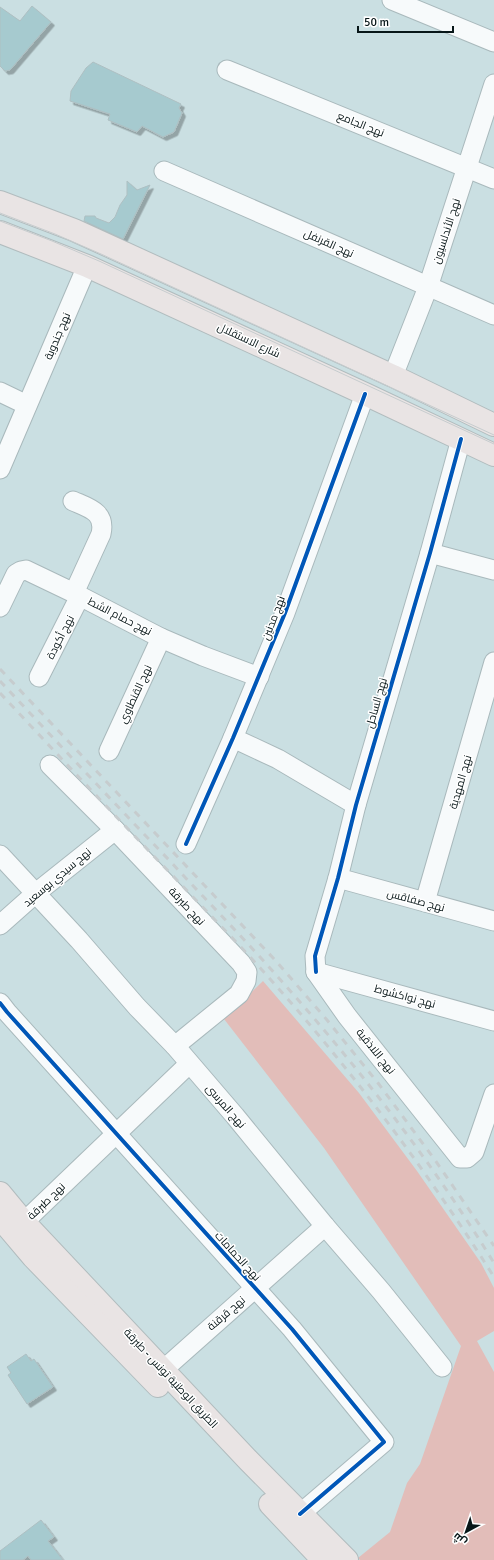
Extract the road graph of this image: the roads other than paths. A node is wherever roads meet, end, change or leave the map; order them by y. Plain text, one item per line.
1 (392, 0) edge
2 (494, 42) edge
3 (227, 70) dead end
4 (494, 84) edge
5 (467, 168) junction
6 (164, 171) dead end
7 (494, 179) edge
8 (0, 202) edge
9 (0, 232) edge
10 (87, 266) junction
11 (428, 287) junction
12 (494, 314) edge
13 (393, 376) junction
14 (0, 392) edge
15 (365, 394) junction
16 (27, 405) junction
17 (494, 424) edge
18 (461, 439) junction
19 (494, 455) edge
20 (0, 469) edge
21 (73, 501) dead end
22 (430, 553) junction
23 (494, 570) edge
24 (77, 595) junction
25 (0, 607) edge
26 (161, 638) junction
27 (494, 662) edge
28 (39, 677) dead end
29 (259, 677) junction
30 (233, 738) junction
31 (109, 751) dead end
32 (50, 765) dead end
33 (356, 805) junction
34 (114, 830) junction
35 (186, 844) dead end
36 (0, 855) edge
37 (338, 878) junction
38 (36, 894) junction
39 (425, 902) junction
40 (494, 921) edge
41 (0, 926) edge
42 (316, 972) junction
43 (0, 1003) edge
44 (494, 1021) edge
45 (175, 1046) junction
46 (189, 1064) junction
47 (494, 1094) edge
48 (116, 1134) junction
49 (0, 1193) edge
50 (0, 1218) edge
51 (24, 1222) junction
52 (325, 1226) junction
53 (255, 1288) junction
54 (442, 1367) dead end
55 (163, 1370) junction
56 (300, 1514) junction
57 (323, 1560) edge
58 (347, 1560) edge

1 - 2 street
3 - 5 street, نهج الجامع
4 - 5 street, نهج الأندلسيون
5 - 7 street, نهج الجامع
5 - 11 street, نهج الأندلسيون
6 - 11 street, نهج القرنفل
8 - 13 main road
9 - 10 main road, شارع الاستقلال
10 - 15 main road, شارع الاستقلال
10 - 16 street, نهج جندوبة
11 - 12 street, نهج القرنفل
11 - 13 street, نهج الأندلسيون
13 - 17 main road
14 - 16 street
15 - 18 main road, شارع الاستقلال
15 - 29 street, نهج مدنين
16 - 20 street, نهج جندوبة
18 - 19 main road, شارع الاستقلال
18 - 22 street, نهج الساحل
21 - 24 street, نهج أكودة
22 - 23 street
22 - 33 street, نهج الساحل
24 - 25 street, نهج حمام الشط
24 - 26 street, نهج حمام الشط
24 - 28 street, نهج أكودة
26 - 29 street, نهج حمام الشط
26 - 31 street, نهج القنطاوي
27 - 39 street, نهج المهدية
29 - 30 street, نهج مدنين
30 - 33 street
30 - 35 street, نهج مدنين
32 - 34 street, نهج طبرقة
33 - 37 street, نهج الساحل
34 - 38 street, نهج سيدي بوسعيد
34 - 45 street, نهج طبرقة
36 - 38 street, نهج المرسى
37 - 39 street, نهج صفاقس
37 - 42 street, نهج الساحل
38 - 41 street, نهج سيدي بوسعيد
38 - 45 street, نهج المرسى
39 - 40 street, نهج صفاقس
42 - 44 street, نهج نواكشوط
42 - 47 street, نهج اللاذقية
43 - 48 street, نهج الحمامات
45 - 46 street, نهج المرسى
46 - 48 street, نهج طبرقة
46 - 52 street, نهج المرسى
48 - 51 street, نهج طبرقة
48 - 53 street, نهج الحمامات
49 - 51 main road, الطريق الوطنية تونس - طبرقة
50 - 57 main road, الطريق الوطنية تونس - طبرقة
51 - 55 main road, الطريق الوطنية تونس - طبرقة
52 - 53 street, نهج قرقنة
52 - 54 street, نهج المرسى
53 - 55 street, نهج قرقنة
53 - 56 street, نهج الحمامات
55 - 56 main road, الطريق الوطنية تونس - طبرقة
56 - 58 main road, الطريق الوطنية تونس - طبرقة

